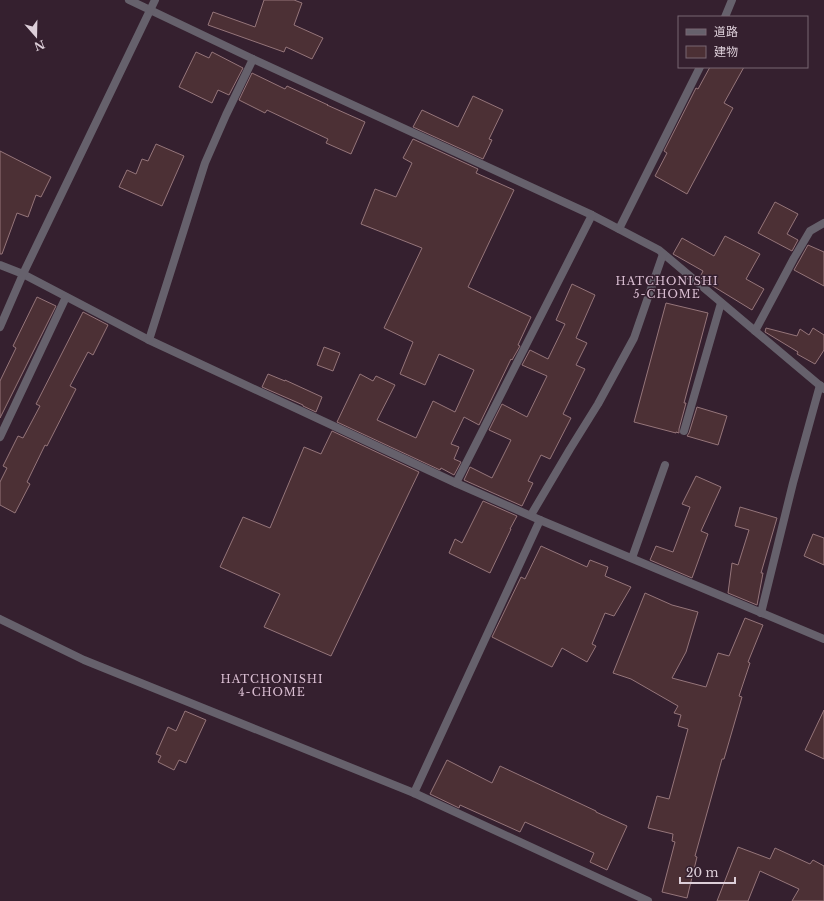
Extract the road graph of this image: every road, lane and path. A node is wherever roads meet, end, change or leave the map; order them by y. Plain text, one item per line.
1 (129, 0) edge
2 (155, 0) edge
3 (732, 0) edge
4 (151, 10) junction
5 (725, 16) edge
6 (253, 59) junction
7 (700, 68) edge
8 (592, 215) junction
9 (824, 223) edge
10 (619, 229) junction
11 (663, 254) junction
12 (0, 265) edge
13 (23, 274) junction
14 (66, 297) junction
15 (721, 303) junction
16 (0, 327) edge
17 (755, 331) junction
18 (149, 340) junction
19 (822, 387) edge
20 (684, 431) dead end
21 (0, 437) edge
22 (665, 465) dead end
23 (456, 483) junction
24 (531, 515) junction
25 (540, 520) junction
26 (632, 558) junction
27 (761, 613) junction
28 (0, 619) edge
29 (824, 639) edge
30 (414, 793) junction
31 (648, 901) edge

1 - 4 street
2 - 4 street
3 - 5 street
4 - 6 street
4 - 13 street
6 - 8 street
6 - 18 street
7 - 10 street
8 - 10 street
8 - 23 street
9 - 17 street
10 - 11 street
11 - 15 street
11 - 24 street
12 - 13 street
13 - 14 street
13 - 16 street
14 - 18 street
14 - 21 street
15 - 17 street
15 - 20 street
17 - 19 street
18 - 23 street
19 - 27 street
22 - 26 street
23 - 24 street
24 - 25 street
25 - 26 street
25 - 30 street
26 - 27 street
27 - 29 street
28 - 30 street
30 - 31 street

